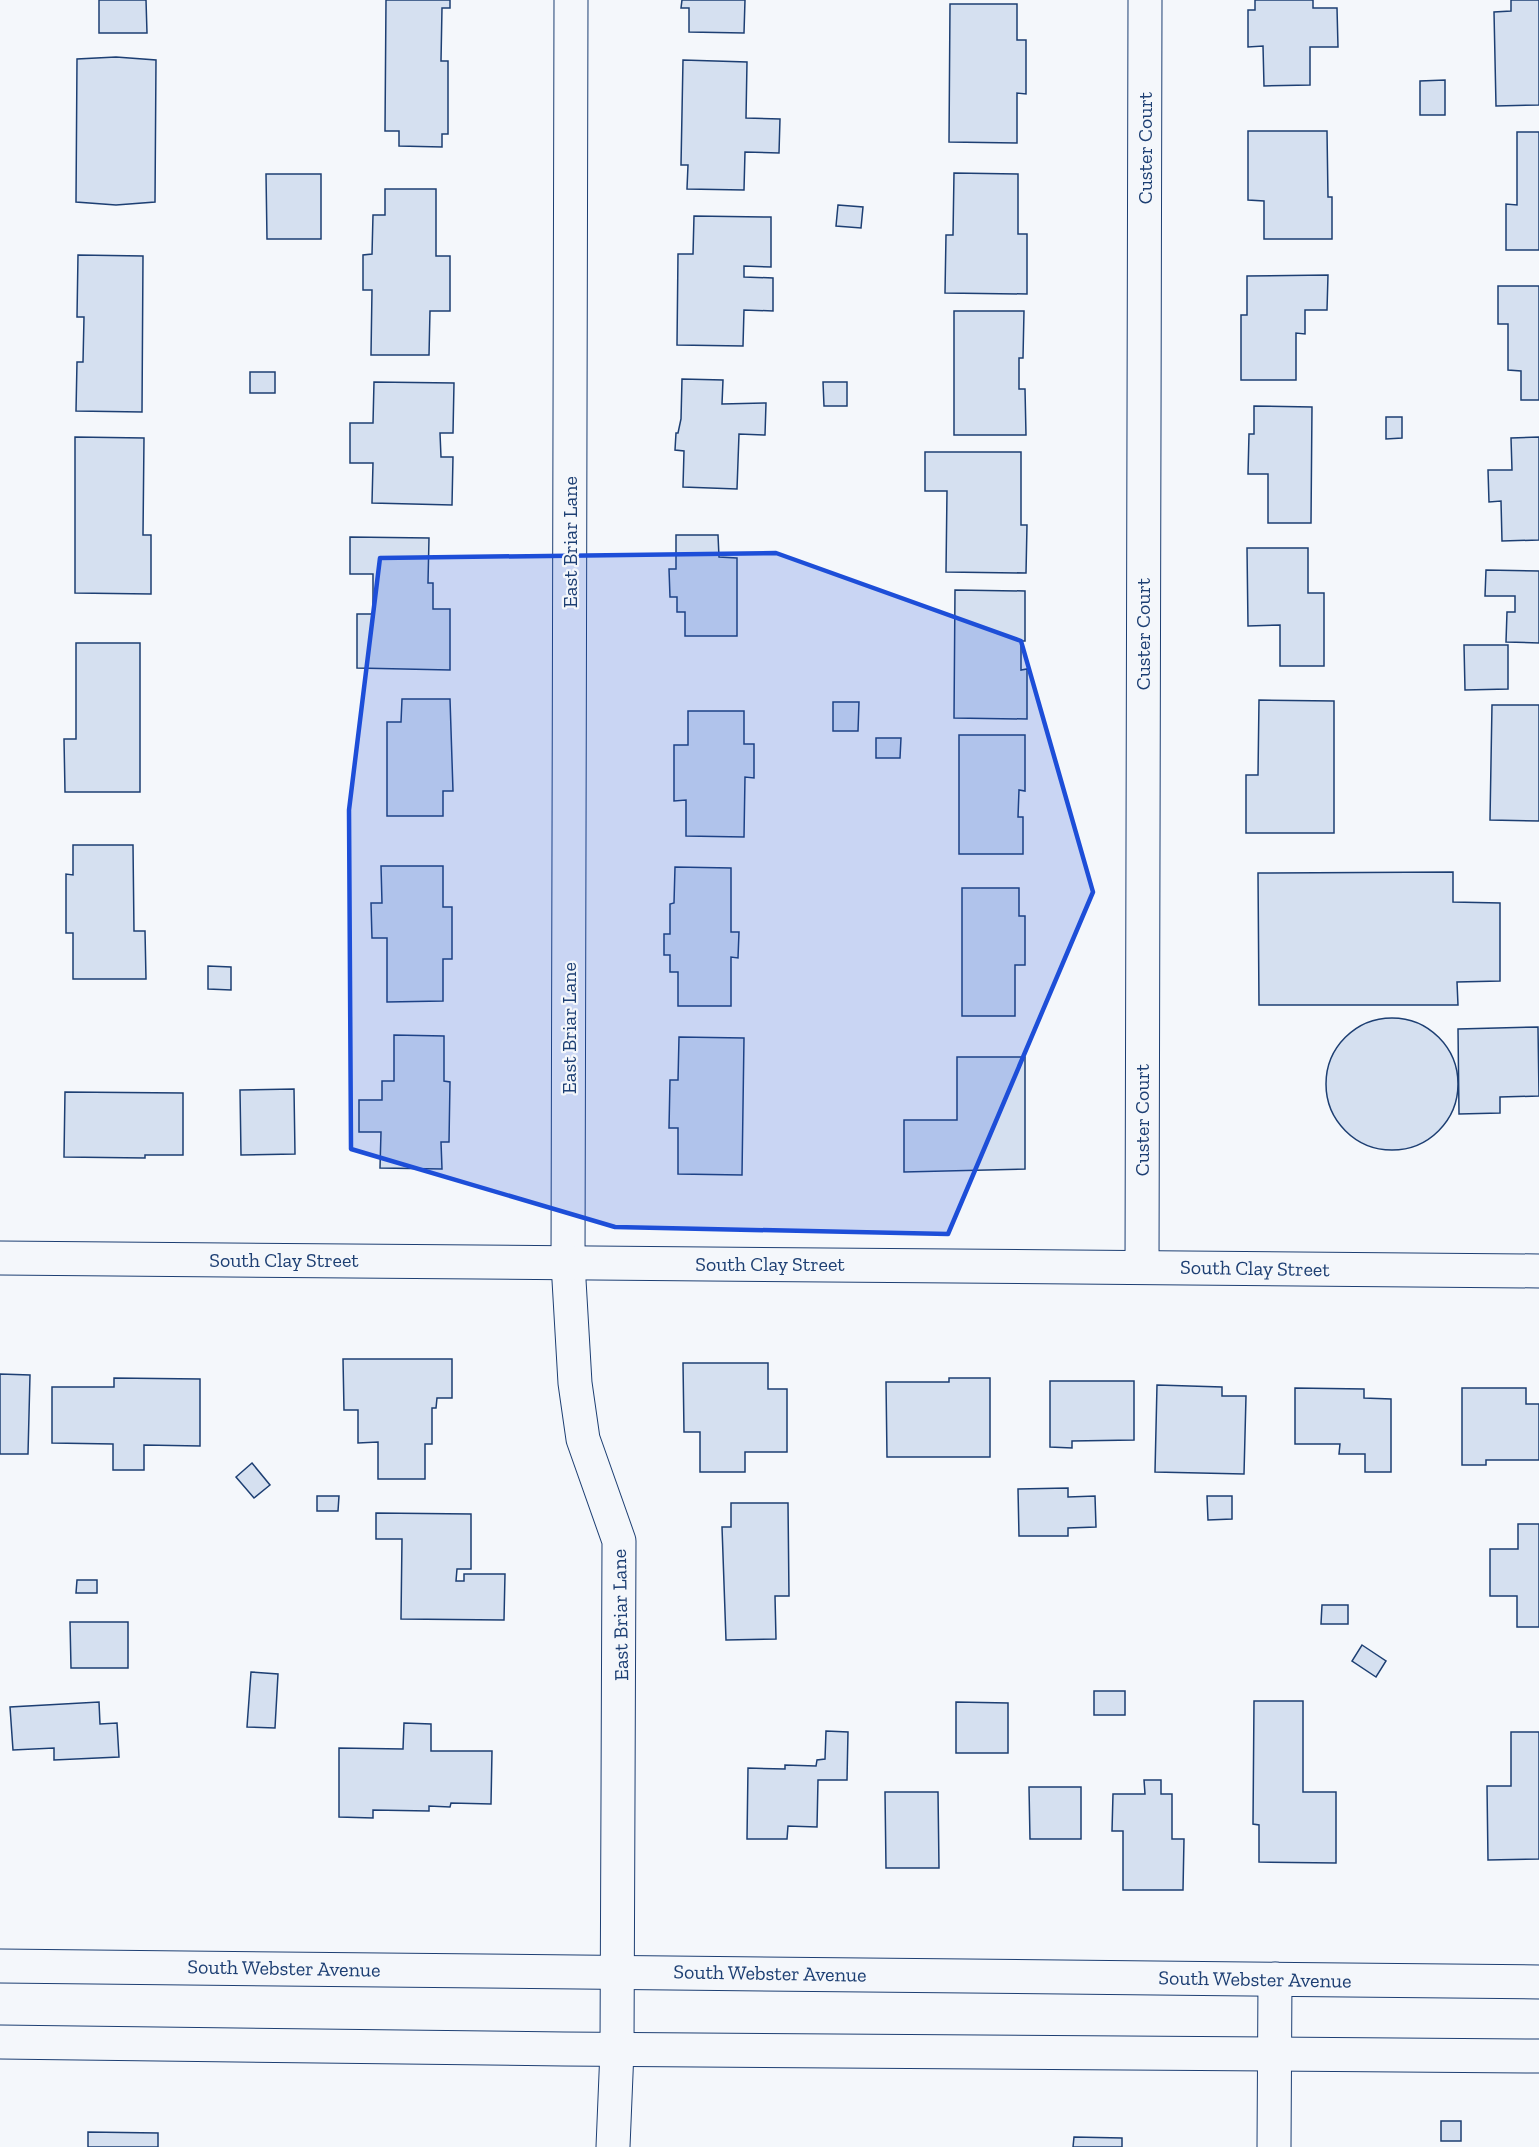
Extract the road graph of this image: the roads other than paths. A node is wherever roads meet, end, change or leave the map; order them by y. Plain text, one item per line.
1 (571, 0) edge
2 (1145, 0) edge
3 (0, 1258) edge
4 (568, 1263) junction
5 (1142, 1267) junction
6 (1539, 1271) edge
7 (0, 1966) edge
8 (618, 1971) junction
9 (0, 1975) edge
10 (1275, 1979) junction
11 (1539, 1982) edge
12 (0, 2042) edge
13 (617, 2050) junction
14 (1275, 2052) junction
15 (1539, 2056) edge
16 (613, 2147) edge
17 (1274, 2147) edge

1 - 4 street, East Briar Lane
2 - 5 street, Custer Court
3 - 4 street, South Clay Street
4 - 5 street, South Clay Street
4 - 8 street, East Briar Lane
5 - 6 street, South Clay Street
7 - 8 street, South Webster Avenue
7 - 9 street
8 - 10 street, South Webster Avenue
8 - 13 street, East Briar Lane
10 - 11 street, South Webster Avenue
10 - 14 street
12 - 13 street
13 - 14 street
13 - 16 street, East Briar Lane
14 - 15 street
14 - 17 street

